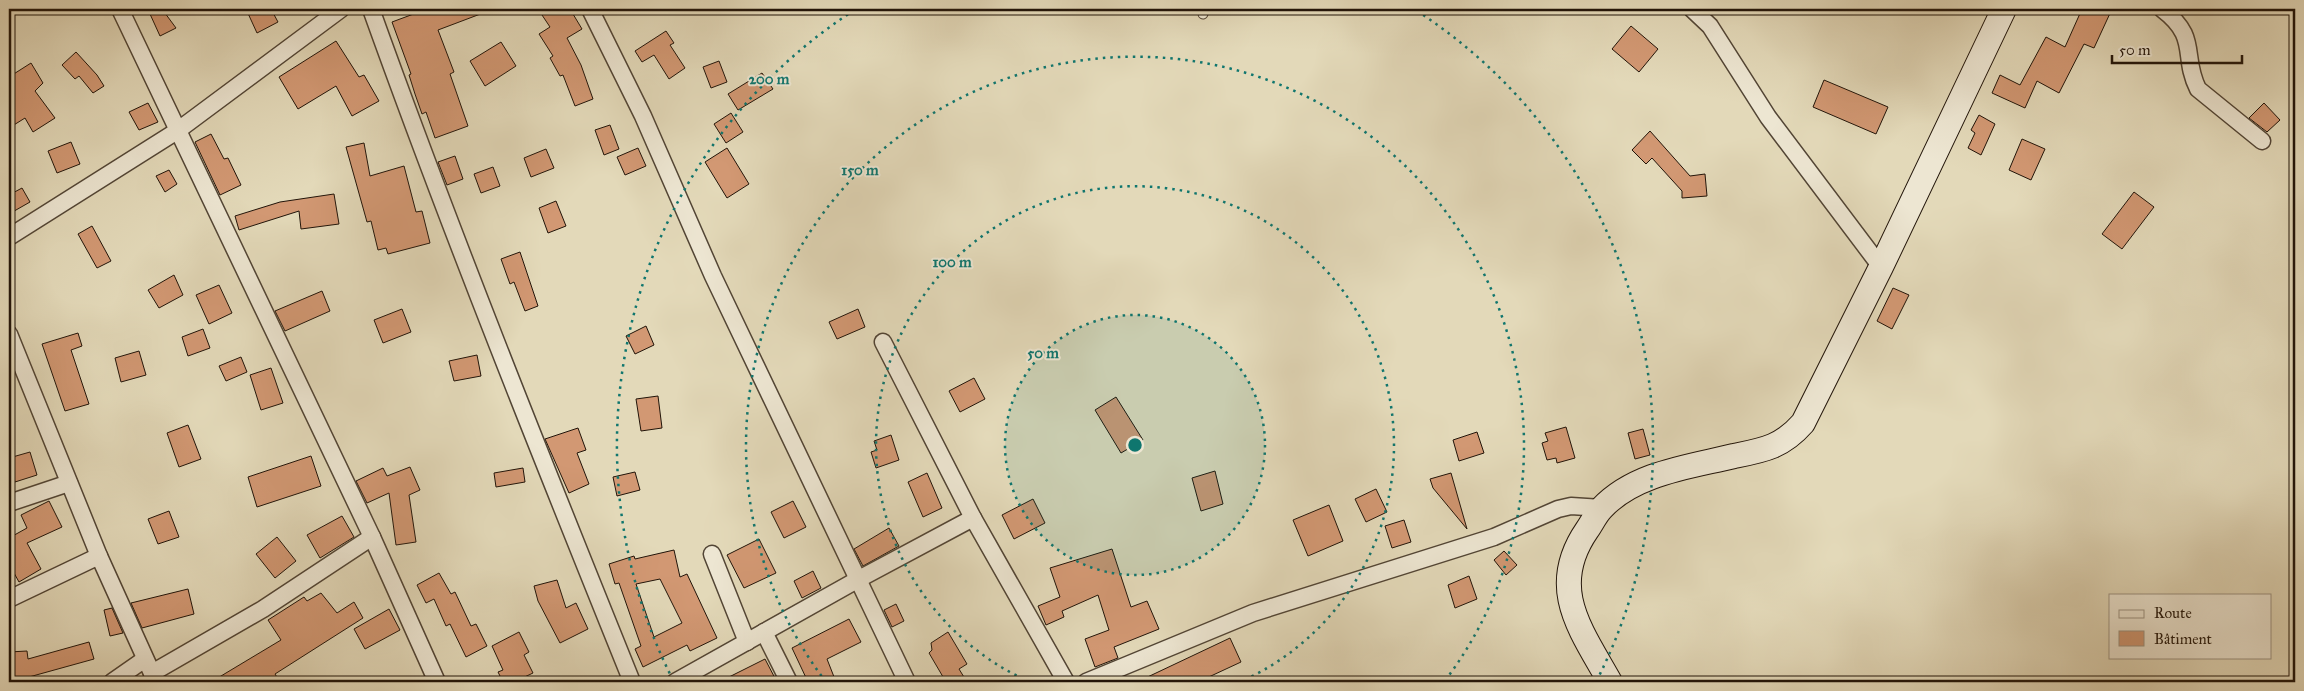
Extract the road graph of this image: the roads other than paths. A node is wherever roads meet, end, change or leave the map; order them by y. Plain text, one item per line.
1 (120, 9) edge
2 (341, 9) edge
3 (371, 9) edge
4 (590, 9) edge
5 (1692, 9) edge
6 (2004, 9) edge
7 (2162, 9) edge
8 (177, 130) junction
9 (2262, 141) dead end
10 (9, 237) edge
11 (1881, 267) junction
12 (9, 334) edge
13 (883, 342) dead end
14 (69, 483) junction
15 (9, 504) edge
16 (1602, 508) junction
17 (973, 518) junction
18 (372, 537) junction
19 (712, 554) dead end
20 (99, 556) junction
21 (857, 580) junction
22 (9, 599) edge
23 (764, 632) junction
24 (746, 642) junction
25 (151, 671) edge
26 (112, 682) edge
27 (437, 682) edge
28 (632, 682) edge
29 (675, 682) edge
30 (789, 682) edge
31 (907, 682) edge
32 (1066, 682) edge
33 (1086, 682) edge
34 (1610, 682) edge

1 - 8 street
2 - 8 street
3 - 28 street
4 - 21 street
5 - 11 street
6 - 11 street
7 - 9 street
8 - 10 street
8 - 18 street
11 - 16 street
12 - 14 street
13 - 17 street
14 - 15 street
14 - 20 street
16 - 33 street
16 - 34 street
17 - 21 street
17 - 32 street
18 - 25 street
18 - 27 street
19 - 24 street
20 - 22 street
20 - 25 street
21 - 23 street
21 - 31 street
23 - 24 street
23 - 30 street
24 - 29 street
25 - 26 street

